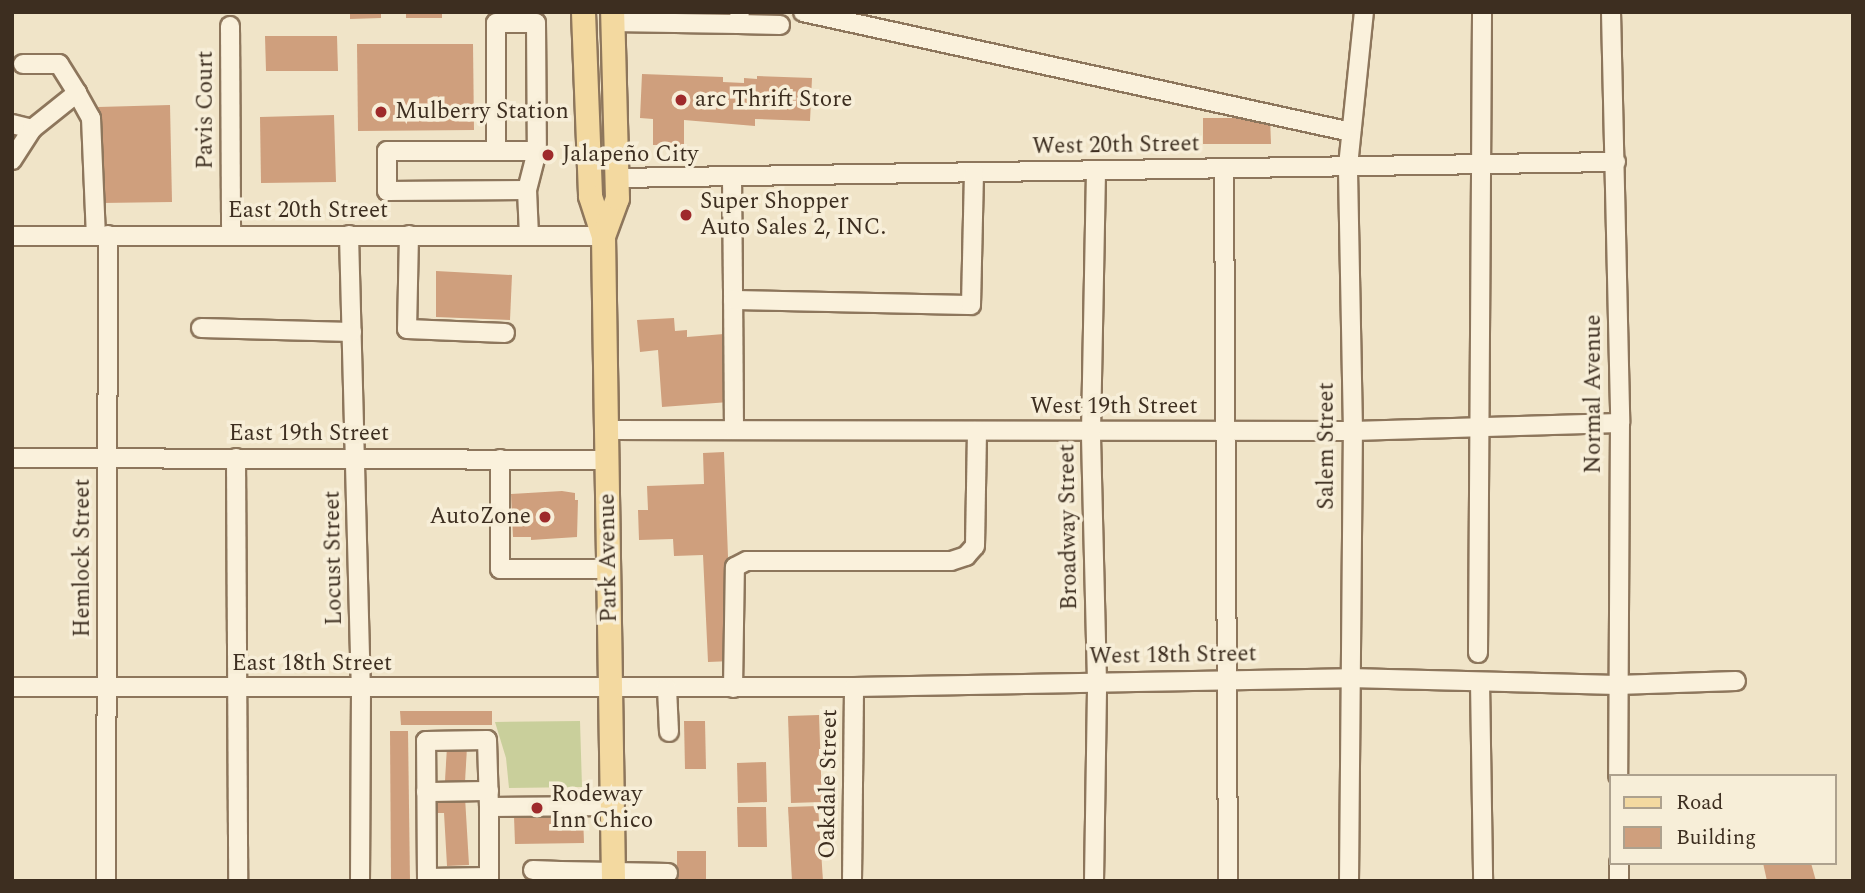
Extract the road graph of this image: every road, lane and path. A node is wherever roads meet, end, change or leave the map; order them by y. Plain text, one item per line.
1 (583, 12) edge
2 (803, 12) edge
3 (1364, 12) edge
4 (1482, 12) edge
5 (1611, 12) edge
6 (612, 17) edge
7 (739, 18) edge
8 (780, 25) dead end
9 (230, 26) dead end
10 (23, 64) dead end
11 (77, 93) junction
12 (12, 124) edge
13 (32, 129) junction
14 (1351, 132) junction
15 (496, 151) junction
16 (537, 151) junction
17 (12, 160) edge
18 (1616, 162) junction
19 (1480, 163) junction
20 (1348, 166) junction
21 (1224, 169) junction
22 (1096, 172) junction
23 (974, 173) junction
24 (732, 176) junction
25 (616, 178) junction
26 (527, 190) junction
27 (102, 235) junction
28 (349, 235) junction
29 (410, 235) junction
30 (529, 235) junction
31 (12, 236) edge
32 (231, 236) junction
33 (603, 236) junction
34 (733, 300) junction
35 (201, 328) dead end
36 (352, 332) junction
37 (505, 333) dead end
38 (1620, 423) junction
39 (1479, 427) junction
40 (607, 430) junction
41 (734, 430) junction
42 (978, 431) junction
43 (1225, 431) junction
44 (1353, 431) junction
45 (1091, 432) junction
46 (12, 458) edge
47 (236, 458) junction
48 (357, 458) junction
49 (107, 459) junction
50 (499, 459) junction
51 (607, 460) junction
52 (609, 569) junction
53 (1478, 653) dead end
54 (1349, 678) junction
55 (1225, 680) junction
56 (1736, 681) dead end
57 (1097, 682) junction
58 (1480, 682) junction
59 (1617, 685) junction
60 (12, 687) edge
61 (108, 687) junction
62 (854, 687) junction
63 (237, 688) junction
64 (612, 688) junction
65 (667, 688) junction
66 (733, 688) junction
67 (361, 690) junction
68 (669, 732) dead end
69 (1618, 774) edge
70 (426, 792) junction
71 (489, 799) junction
72 (611, 806) junction
73 (533, 870) dead end
74 (668, 873) dead end
75 (560, 876) edge
76 (613, 877) edge
77 (489, 879) edge
78 (106, 881) edge
79 (238, 881) edge
80 (360, 881) edge
81 (852, 881) edge
82 (1094, 881) edge
83 (1228, 881) edge
84 (1349, 881) edge
85 (1483, 881) edge

1 - 33 main road, Park Avenue
2 - 14 street
3 - 14 street, Salem Street
4 - 19 street
5 - 18 street, Normal Avenue
6 - 7 street
6 - 25 main road, Park Avenue
7 - 8 street
9 - 32 street, Pavis Court
10 - 11 street, Hemlock Street
11 - 13 street
11 - 27 street, Hemlock Street
12 - 13 street
13 - 17 street
14 - 20 street, Salem Street
15 - 16 street
15 - 16 street
15 - 26 street
16 - 26 street
18 - 19 street, West 20th Street
18 - 38 street, Normal Avenue
19 - 20 street, West 20th Street
19 - 39 street
20 - 21 street, West 20th Street
20 - 44 street, Salem Street
21 - 22 street, West 20th Street
21 - 43 street
22 - 23 street, West 20th Street
22 - 45 street, Broadway Street
23 - 24 street, West 20th Street
23 - 34 street
24 - 25 street, West 20th Street
24 - 34 street
25 - 33 main road, Park Avenue
26 - 30 street
27 - 31 street, East 20th Street
27 - 32 street, East 20th Street
27 - 49 street, Hemlock Street
28 - 29 street, East 20th Street
28 - 32 street, East 20th Street
28 - 36 street, Locust Street
29 - 30 street, East 20th Street
29 - 37 street
30 - 33 street, East 20th Street
33 - 40 main road, Park Avenue
34 - 41 street
35 - 36 street
36 - 48 street, Locust Street
38 - 39 street, West 19th Street
38 - 59 street, Normal Avenue
39 - 44 street, West 19th Street
39 - 53 street
40 - 41 street, West 19th Street
40 - 51 main road, Park Avenue
41 - 42 street, West 19th Street
42 - 45 street, West 19th Street
42 - 66 street
43 - 44 street, West 19th Street
43 - 45 street, West 19th Street
43 - 55 street
44 - 54 street, Salem Street
45 - 57 street, Broadway Street
46 - 49 street, East 19th Street
47 - 48 street, East 19th Street
47 - 49 street, East 19th Street
47 - 63 street
48 - 50 street, East 19th Street
48 - 67 street, Locust Street
49 - 61 street, Hemlock Street
50 - 51 street, East 19th Street
50 - 52 street
51 - 52 main road, Park Avenue
52 - 64 main road, Park Avenue
54 - 55 street, West 18th Street
54 - 58 street, West 18th Street
54 - 84 street, Salem Street
55 - 57 street, West 18th Street
55 - 83 street
56 - 59 street, West 18th Street
57 - 62 street, West 18th Street
57 - 82 street, Broadway Street
58 - 59 street, West 18th Street
58 - 85 street
59 - 69 street, Normal Avenue
60 - 61 street, East 18th Street
61 - 63 street, East 18th Street
61 - 78 street, Hemlock Street
62 - 66 street, West 18th Street
62 - 81 street, Oakdale Street
63 - 67 street, East 18th Street
63 - 79 street
64 - 65 street, West 18th Street
64 - 67 street, East 18th Street
64 - 72 main road, Park Avenue
65 - 66 street, West 18th Street
65 - 68 street
67 - 80 street, Locust Street
70 - 71 street
70 - 71 street
70 - 77 street
71 - 72 street
71 - 77 street
72 - 76 main road, Park Avenue
73 - 75 street
74 - 76 street
75 - 76 street

